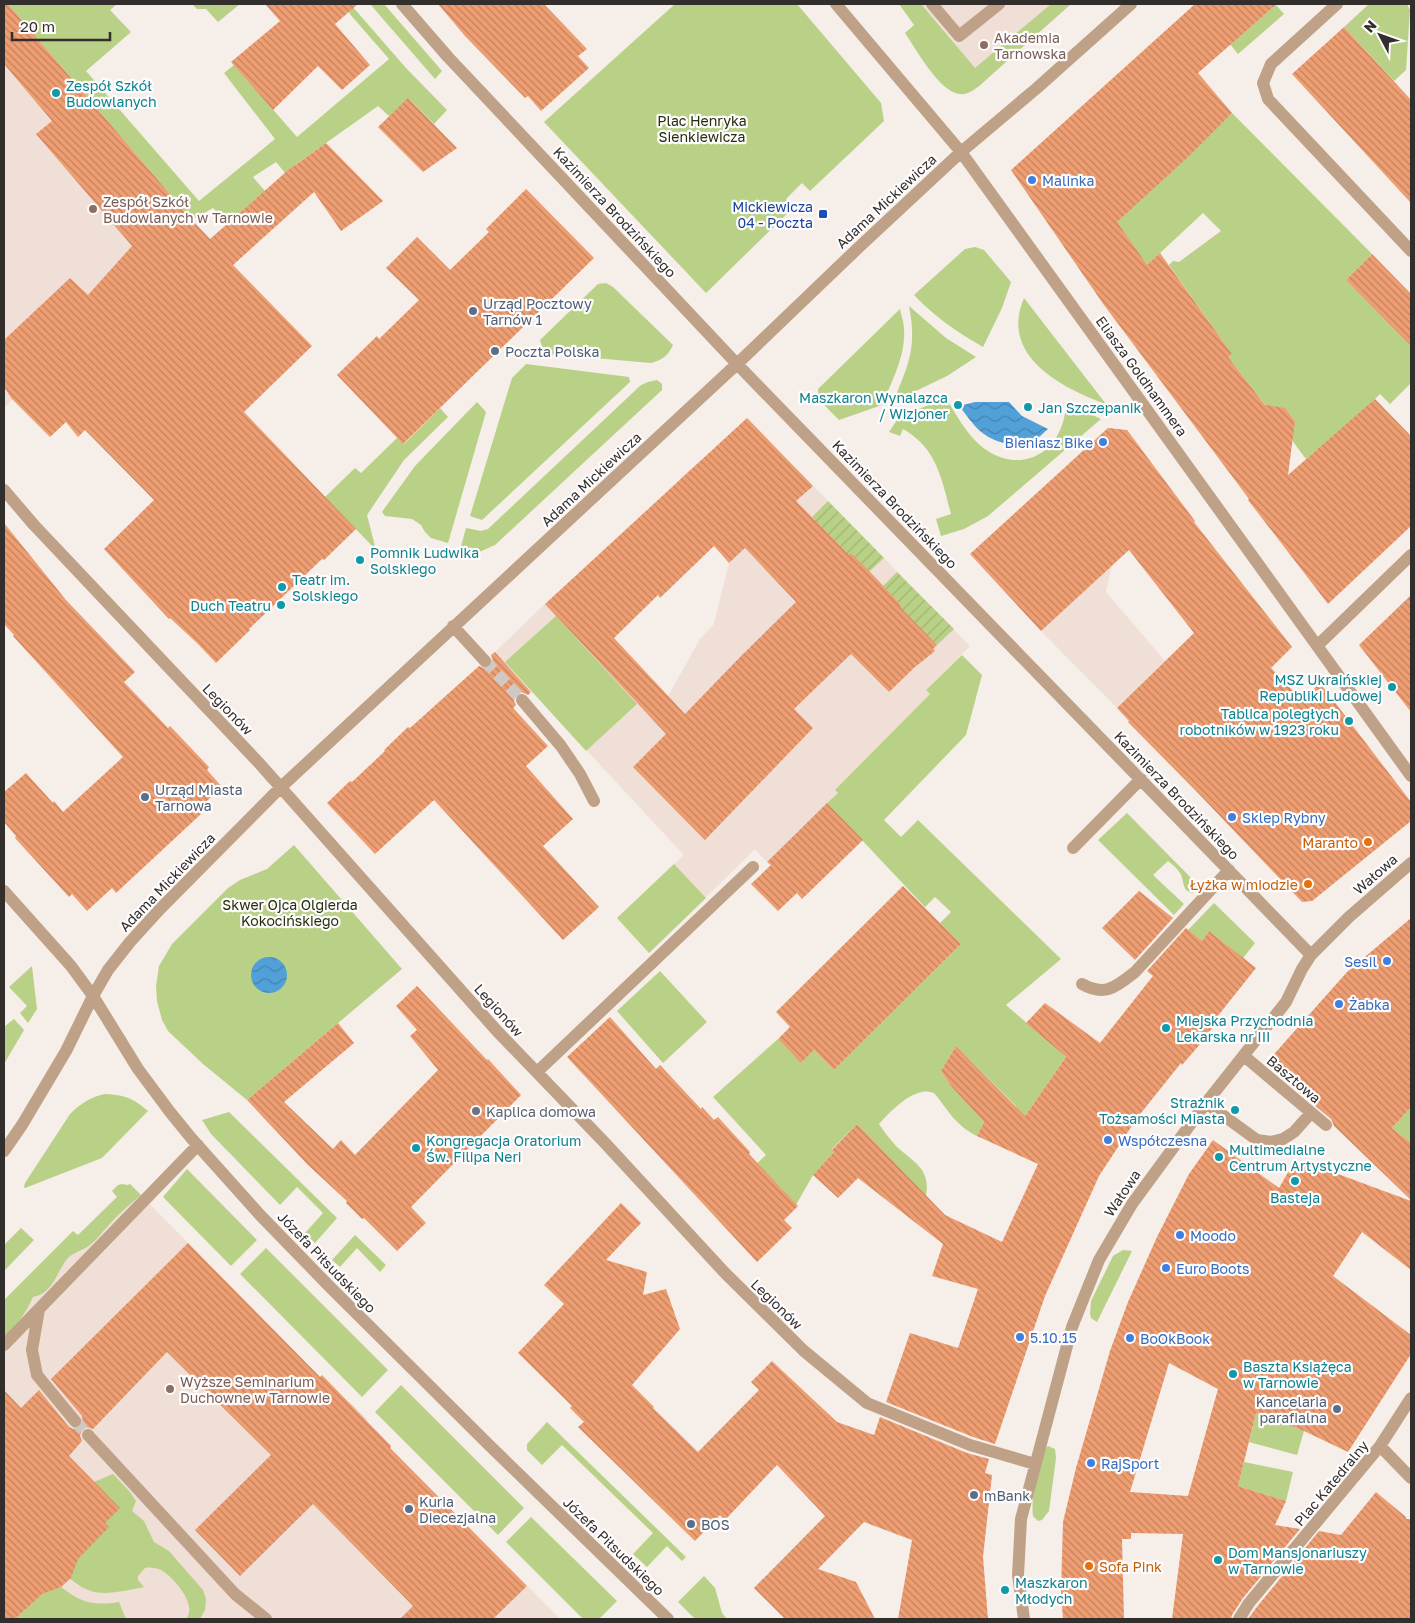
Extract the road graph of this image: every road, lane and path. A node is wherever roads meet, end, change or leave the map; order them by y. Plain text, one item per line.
1 (402, 4) edge
2 (836, 4) edge
3 (932, 4) edge
4 (999, 4) edge
5 (1131, 4) edge
6 (1337, 4) edge
7 (961, 152) junction
8 (1411, 251) edge
9 (737, 364) junction
10 (4, 490) edge
11 (1411, 555) edge
12 (453, 626) junction
13 (1318, 645) junction
14 (485, 660) tunnel mouth
15 (522, 700) tunnel mouth
16 (1411, 776) edge
17 (1141, 779) junction
18 (280, 788) junction
19 (594, 801) dead end
20 (1074, 848) dead end
21 (1411, 863) edge
22 (753, 867) dead end
23 (1229, 870) junction
24 (4, 891) edge
25 (1311, 955) junction
26 (1082, 984) dead end
27 (93, 996) junction
28 (1244, 1056) junction
29 (537, 1072) junction
30 (1206, 1103) junction
31 (1311, 1113) junction
32 (1326, 1125) dead end
33 (198, 1145) junction
34 (4, 1150) edge
35 (38, 1309) junction
36 (4, 1345) edge
37 (1411, 1398) edge
38 (75, 1421) tunnel mouth
39 (88, 1435) tunnel mouth
40 (1380, 1446) junction
41 (1035, 1464) junction
42 (1411, 1478) edge
43 (266, 1619) edge
44 (668, 1619) edge
45 (1024, 1619) edge
46 (1239, 1619) edge

1 - 9 street, Kazimierza Brodzińskiego
2 - 7 street, Eliasza Goldhammera
3 - 4 street
5 - 7 street, Adama Mickiewicza
6 - 8 street
7 - 9 street, Adama Mickiewicza
7 - 13 street, Eliasza Goldhammera
9 - 12 street, Adama Mickiewicza
9 - 17 street, Kazimierza Brodzińskiego
10 - 18 street, Legionów
11 - 13 street
12 - 14 street
12 - 18 street, Adama Mickiewicza
13 - 16 street, Eliasza Goldhammera
15 - 19 street
17 - 20 street
17 - 23 street, Kazimierza Brodzińskiego
18 - 27 street, Adama Mickiewicza
18 - 29 street, Legionów
21 - 25 street, Wałowa
22 - 29 street
23 - 25 street, Kazimierza Brodzińskiego
23 - 26 street
24 - 27 street, Józefa Piłsudskiego
25 - 28 street, Wałowa
27 - 33 street, Józefa Piłsudskiego
27 - 34 street, Adama Mickiewicza
28 - 30 street, Wałowa
28 - 31 street, Basztowa
29 - 41 street, Legionów
30 - 31 street
30 - 41 street, Wałowa
31 - 32 street, Basztowa
33 - 35 street
33 - 44 street, Józefa Piłsudskiego
35 - 36 street
35 - 38 street
37 - 40 street
39 - 43 street
40 - 42 street, Plac Katedralny
40 - 46 street, Plac Katedralny
41 - 45 street, Wałowa

